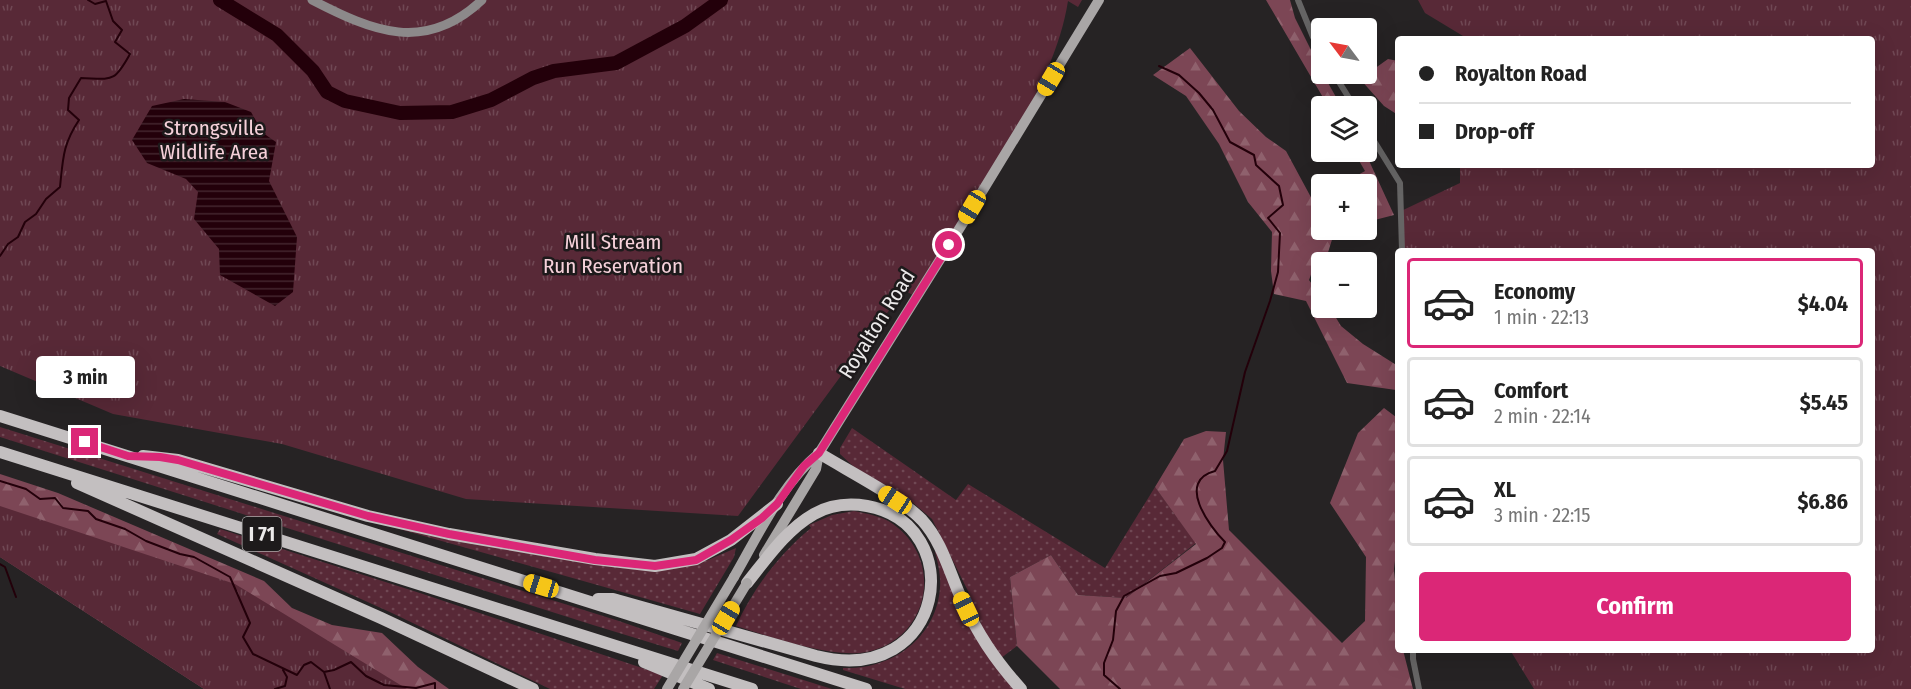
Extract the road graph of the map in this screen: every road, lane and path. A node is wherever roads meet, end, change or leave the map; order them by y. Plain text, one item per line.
1 (312, 0) edge
2 (482, 0) edge
3 (1099, 0) edge
4 (1298, 0) edge
5 (1311, 32) edge
6 (1377, 146) edge
7 (1402, 248) edge
8 (0, 416) edge
9 (0, 452) edge
10 (819, 453) junction
11 (128, 456) junction
12 (23, 459) junction
13 (777, 504) junction
14 (747, 583) junction
15 (587, 600) junction
16 (563, 629) junction
17 (1413, 653) edge
18 (532, 689) edge
19 (667, 689) edge
20 (683, 689) edge
21 (709, 689) edge
22 (752, 689) edge
23 (866, 689) edge
24 (1021, 689) edge
25 (1419, 689) edge

1 - 2 street
3 - 10 main road, Royalton Road
4 - 5 street
6 - 7 street
8 - 11 highway, I 71
9 - 12 highway, I 71
10 - 13 main road, Royalton Road
10 - 14 main road, Royalton Road
10 - 24 highway
11 - 13 highway
11 - 15 highway, I 71
12 - 16 highway, I 71
12 - 18 highway
13 - 19 main road, Royalton Road, bridge
14 - 15 highway
14 - 20 main road, Royalton Road, bridge
15 - 23 highway, I 71
16 - 21 highway
16 - 22 highway, I 71
17 - 25 street

